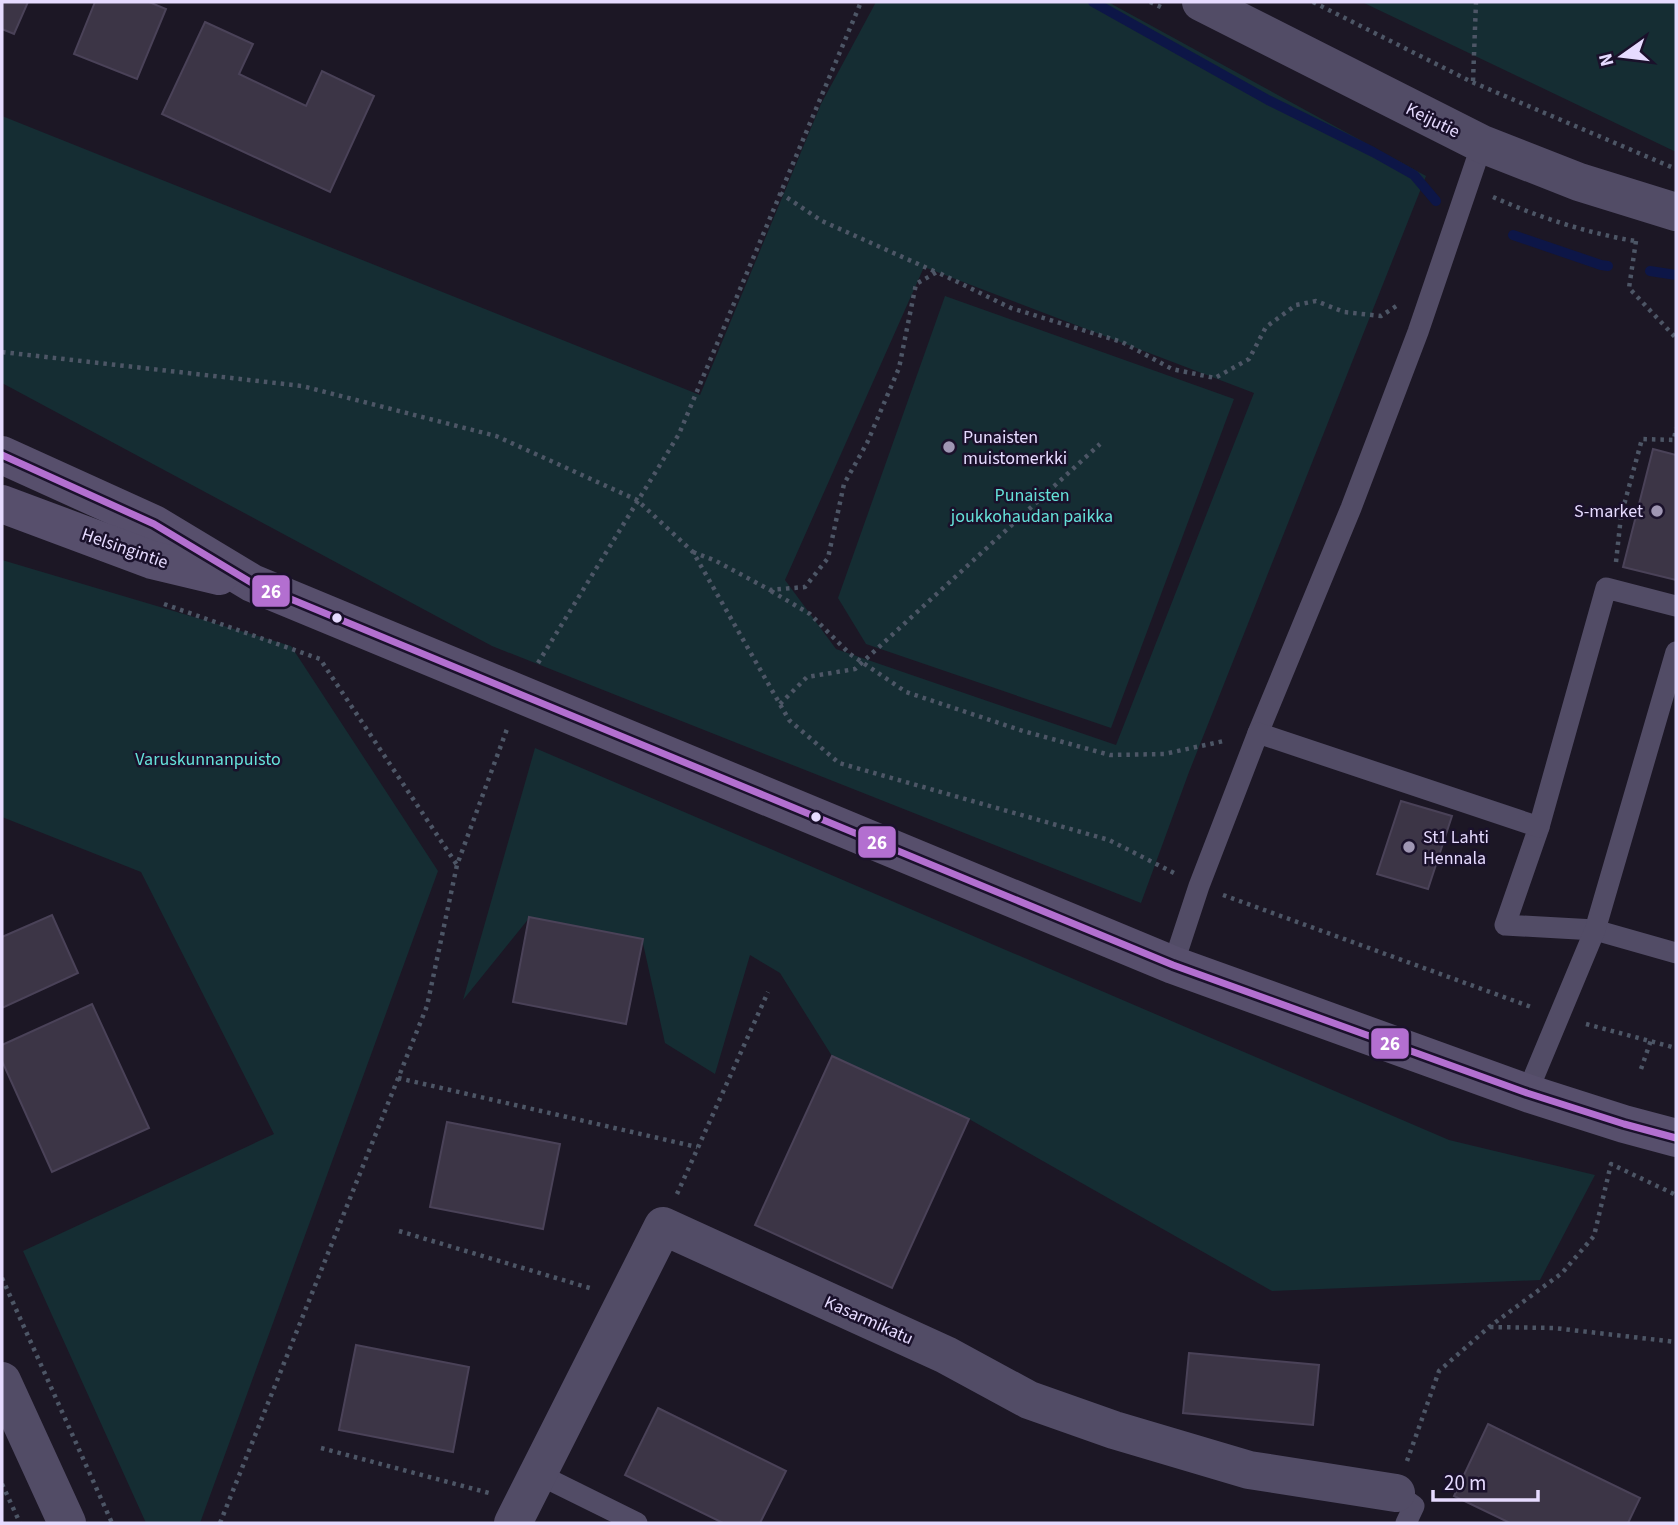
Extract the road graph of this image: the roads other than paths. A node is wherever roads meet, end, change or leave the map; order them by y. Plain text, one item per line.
1 (1201, 2) edge
2 (1482, 144) junction
3 (1676, 212) edge
4 (2, 455) edge
5 (2, 503) edge
6 (252, 583) junction
7 (1676, 606) edge
8 (1676, 652) edge
9 (1258, 733) junction
10 (1539, 827) junction
11 (1595, 930) junction
12 (1676, 953) edge
13 (1173, 965) junction
14 (1527, 1093) junction
15 (1676, 1138) edge
16 (2, 1381) edge
17 (525, 1500) edge
18 (1401, 1508) edge
19 (67, 1523) edge
20 (637, 1523) edge

1 - 2 street, Keijutie
2 - 3 street, Keijutie
2 - 9 lane
4 - 6 main road, Helsingintie
5 - 6 main road, Helsingintie
6 - 13 main road, Helsingintie
7 - 10 lane
8 - 11 lane
9 - 10 lane
9 - 13 lane
10 - 11 lane
11 - 12 lane
11 - 14 lane
13 - 14 main road, Helsingintie
14 - 15 main road, Helsingintie
16 - 19 street
17 - 18 street, Kasarmikatu
17 - 20 lane

